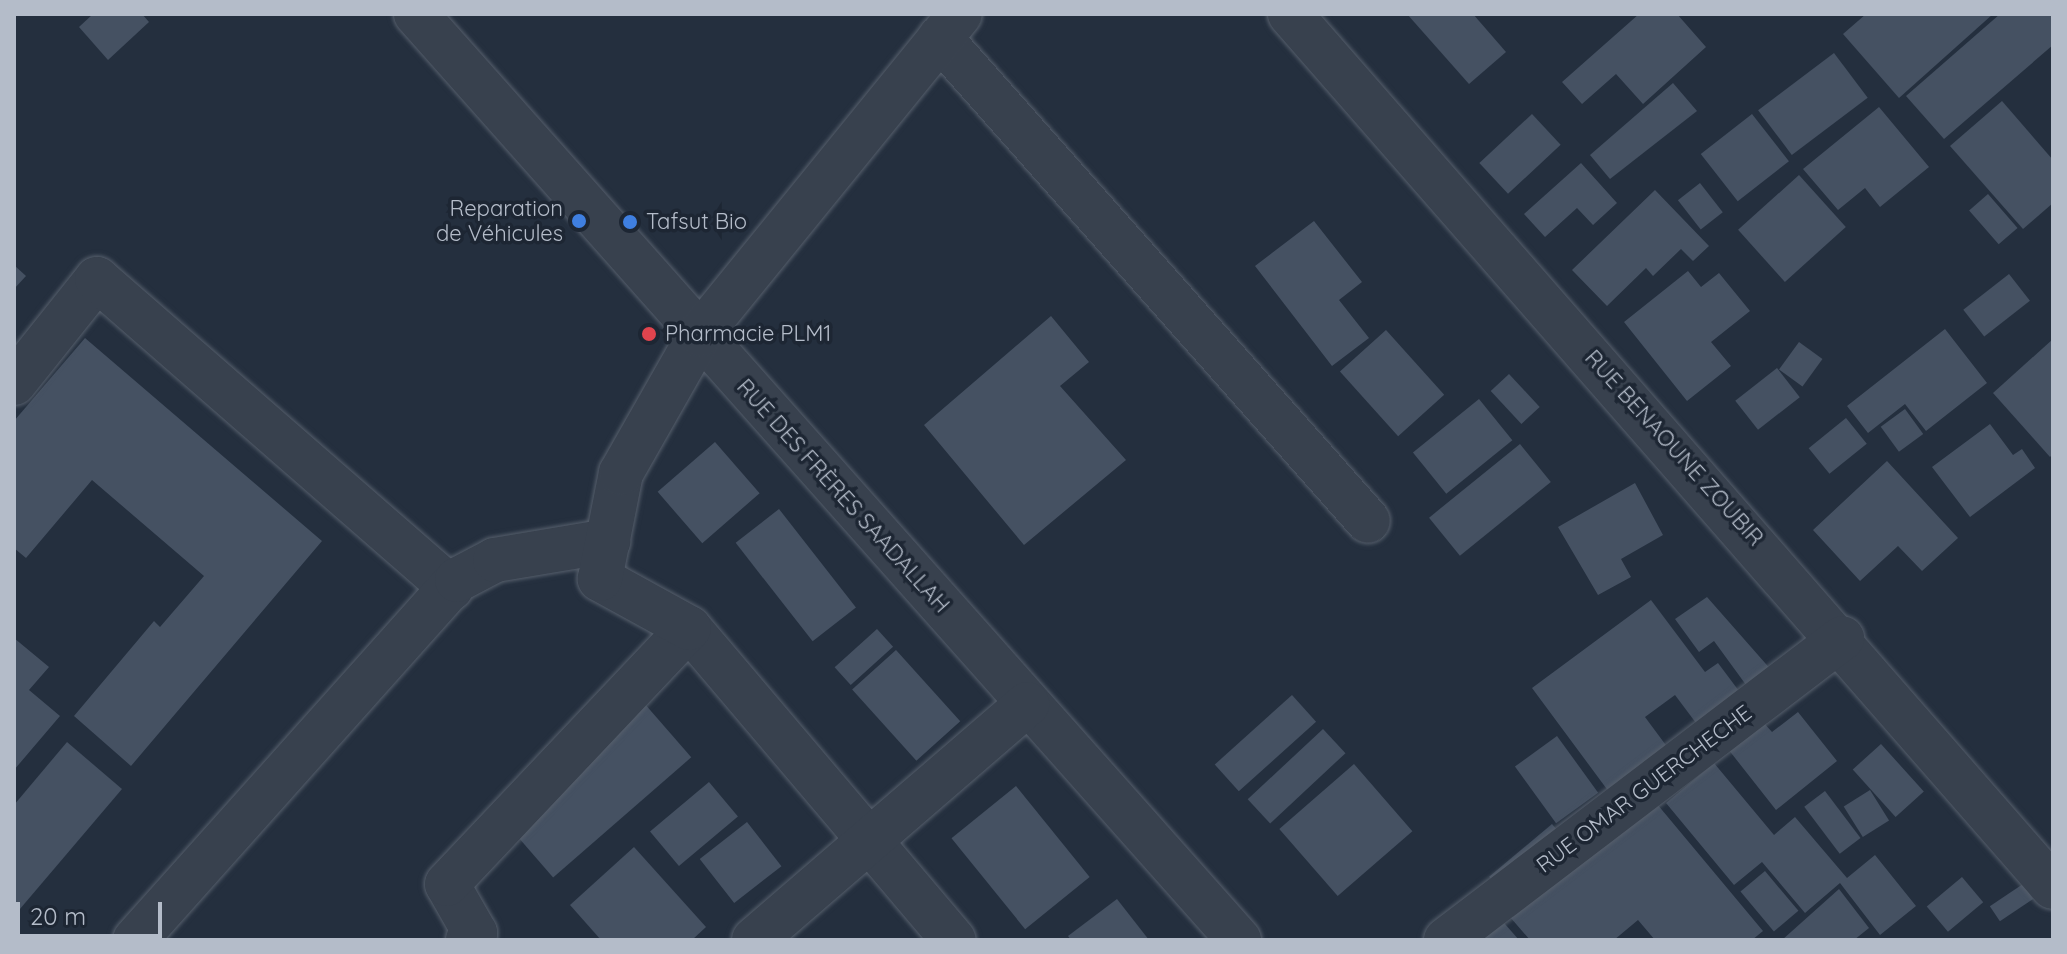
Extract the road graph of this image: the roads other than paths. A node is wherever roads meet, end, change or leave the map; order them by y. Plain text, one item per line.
1 (416, 14) edge
2 (1290, 14) edge
3 (950, 26) edge
4 (700, 334) junction
5 (14, 383) edge
6 (1368, 521) dead end
7 (608, 541) junction
8 (451, 588) junction
9 (689, 628) junction
10 (1842, 638) junction
11 (1027, 704) junction
12 (867, 844) junction
13 (2053, 887) edge
14 (474, 938) edge
15 (135, 940) edge
16 (754, 940) edge
17 (954, 940) edge
18 (1239, 940) edge
19 (1446, 940) edge

1 - 4 street, RUE DES FRÈRES SAADALLAH
2 - 10 street, RUE BENAOUNE ZOUBIR
3 - 4 street
3 - 6 street
4 - 7 street
4 - 11 street, RUE DES FRÈRES SAADALLAH
5 - 8 street
7 - 8 street
7 - 9 street
8 - 15 street
9 - 12 street
9 - 14 street
10 - 13 street, RUE BENAOUNE ZOUBIR
10 - 19 street, RUE OMAR GUERCHECHE
11 - 12 street
11 - 18 street, RUE DES FRÈRES SAADALLAH
12 - 16 street
12 - 17 street

